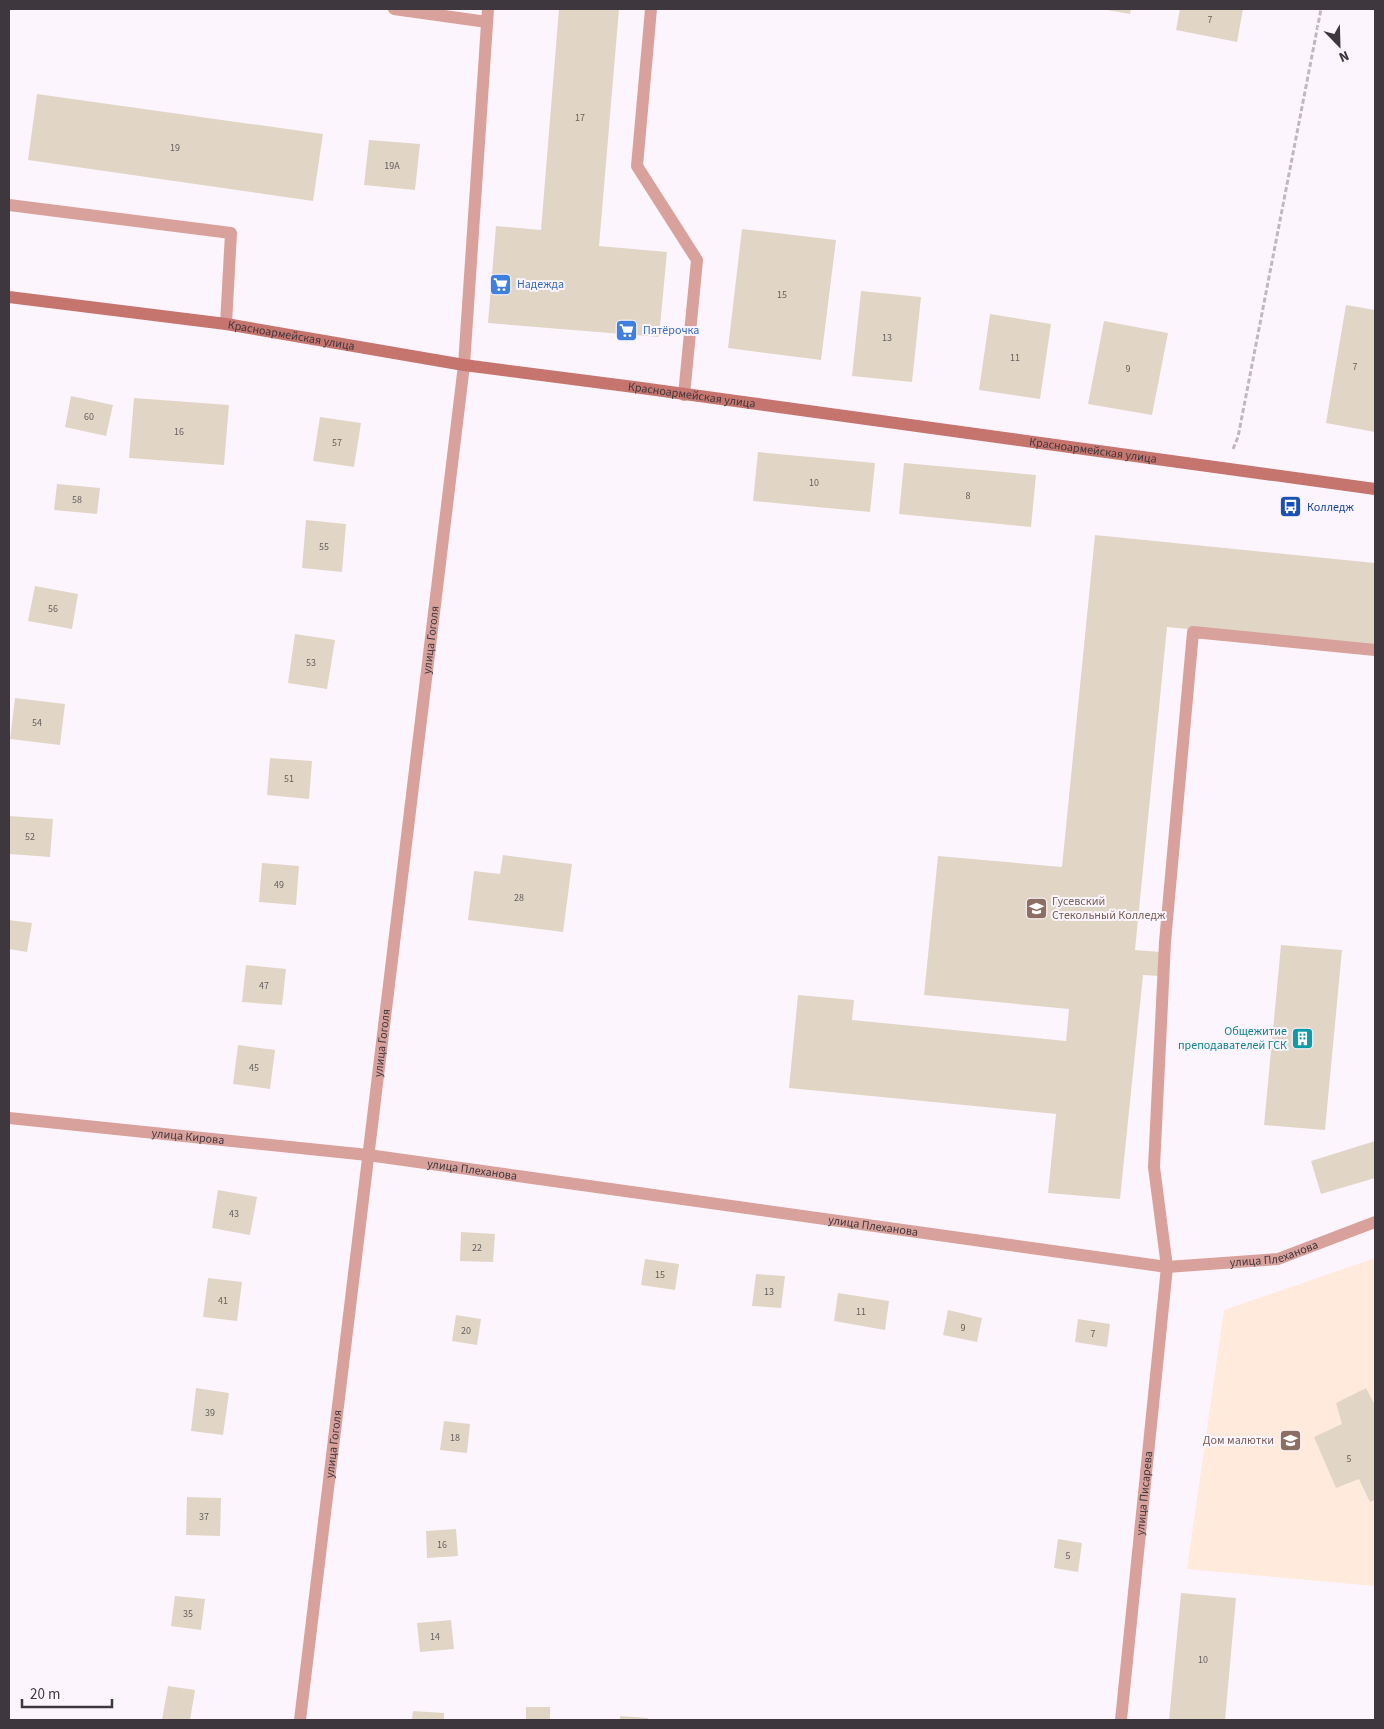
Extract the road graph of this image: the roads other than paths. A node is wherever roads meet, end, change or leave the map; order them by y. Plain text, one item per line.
1 (394, 9) edge
2 (488, 9) edge
3 (651, 9) edge
4 (487, 22) junction
5 (9, 205) edge
6 (9, 297) edge
7 (226, 324) junction
8 (464, 365) junction
9 (684, 394) junction
10 (1375, 489) edge
11 (1375, 650) edge
12 (9, 1118) edge
13 (368, 1155) junction
14 (1375, 1222) edge
15 (1167, 1267) junction
16 (300, 1720) edge
17 (1121, 1720) edge

1 - 4 street
2 - 4 street, улица Гоголя
3 - 9 street
4 - 8 street, улица Гоголя
5 - 7 street
6 - 7 street, Красноармейская улица
7 - 8 street, Красноармейская улица
8 - 9 street, Красноармейская улица
8 - 13 street, улица Гоголя
9 - 10 street, Красноармейская улица
11 - 15 street, улица Писарева
12 - 13 street, улица Кирова
13 - 15 street, улица Плеханова
13 - 16 street, улица Гоголя
14 - 15 street, улица Плеханова
15 - 17 street, улица Писарева

